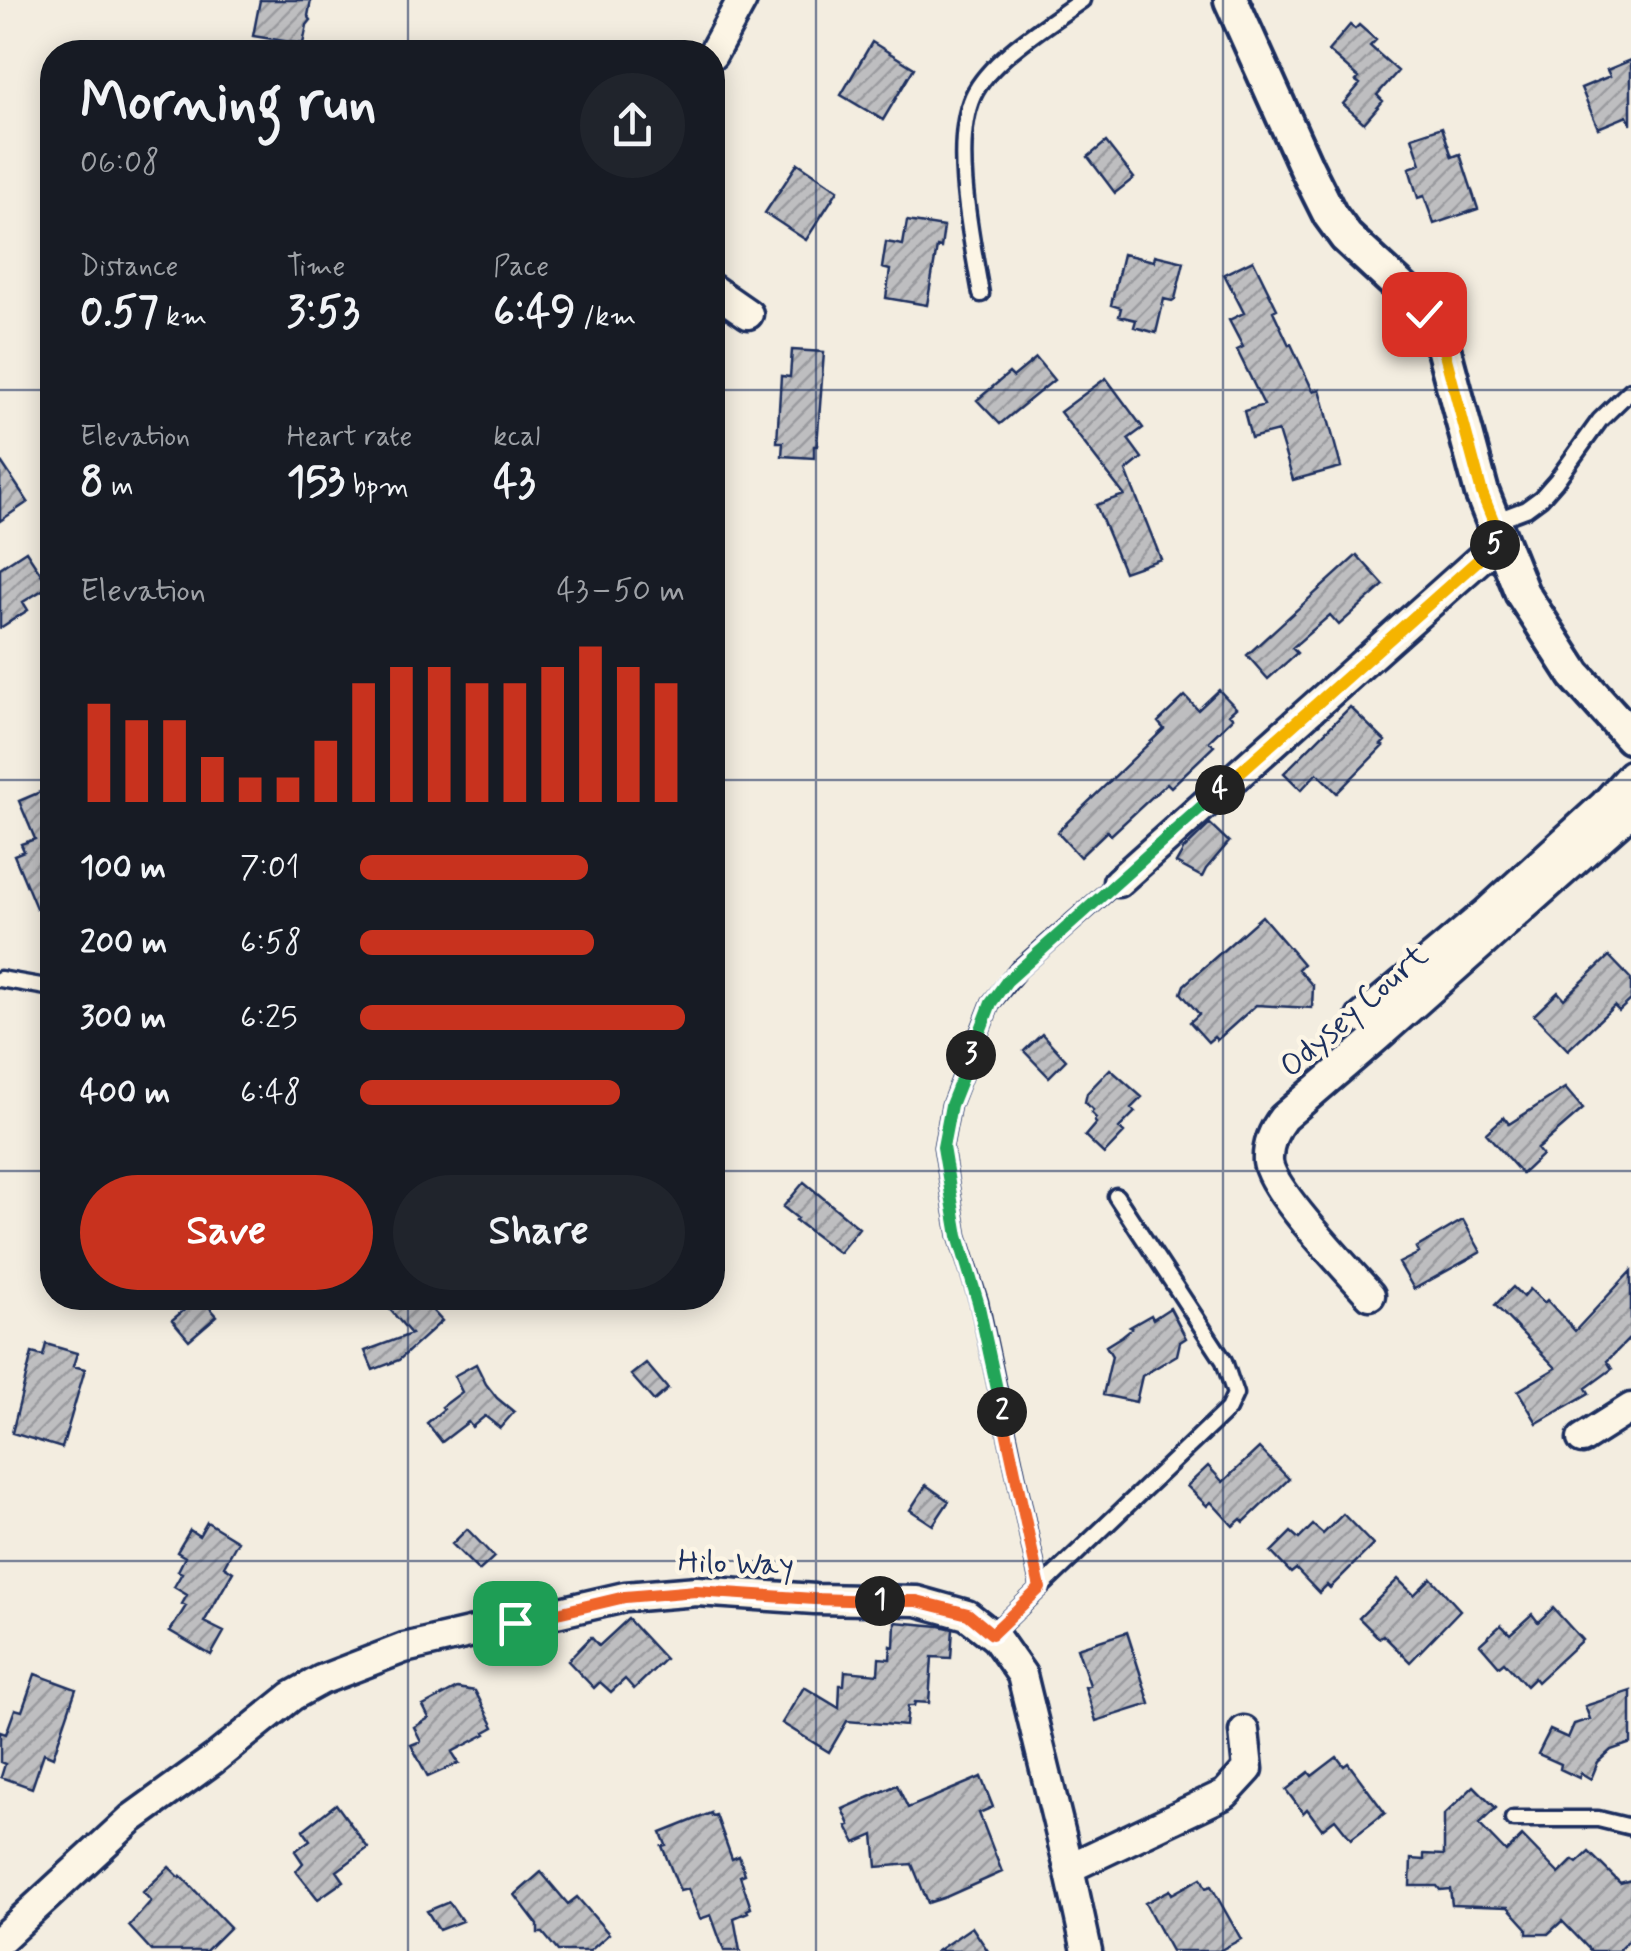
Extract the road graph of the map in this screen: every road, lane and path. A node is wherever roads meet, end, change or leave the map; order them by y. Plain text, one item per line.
1 (742, 0) edge
2 (1082, 0) edge
3 (1232, 0) edge
4 (720, 40) edge
5 (982, 294) dead end
6 (725, 298) edge
7 (748, 314) dead end
8 (1631, 390) edge
9 (1497, 530) junction
10 (1631, 736) edge
11 (1631, 775) edge
12 (1631, 811) edge
13 (1118, 882) joint
14 (0, 979) edge
15 (40, 986) edge
16 (1361, 1018) dead end
17 (1116, 1196) dead end
18 (1370, 1295) dead end
19 (1631, 1408) edge
20 (1582, 1439) dead end
21 (1040, 1588) junction
22 (992, 1634) junction
23 (1244, 1731) dead end
24 (1513, 1820) dead end
25 (1631, 1827) edge
26 (1069, 1868) junction
27 (0, 1940) edge
28 (1087, 1951) edge

1 - 4 street
2 - 5 lane
3 - 9 street
6 - 7 street
8 - 9 lane
9 - 10 street
9 - 13 street
11 - 16 street
12 - 18 street, Odysey Court
13 - 21 lane
14 - 15 lane
17 - 21 lane
19 - 20 street
21 - 22 lane
22 - 26 street, Hilo Way
22 - 27 street, Hilo Way
23 - 26 street
24 - 25 lane
26 - 28 street, Hilo Way

